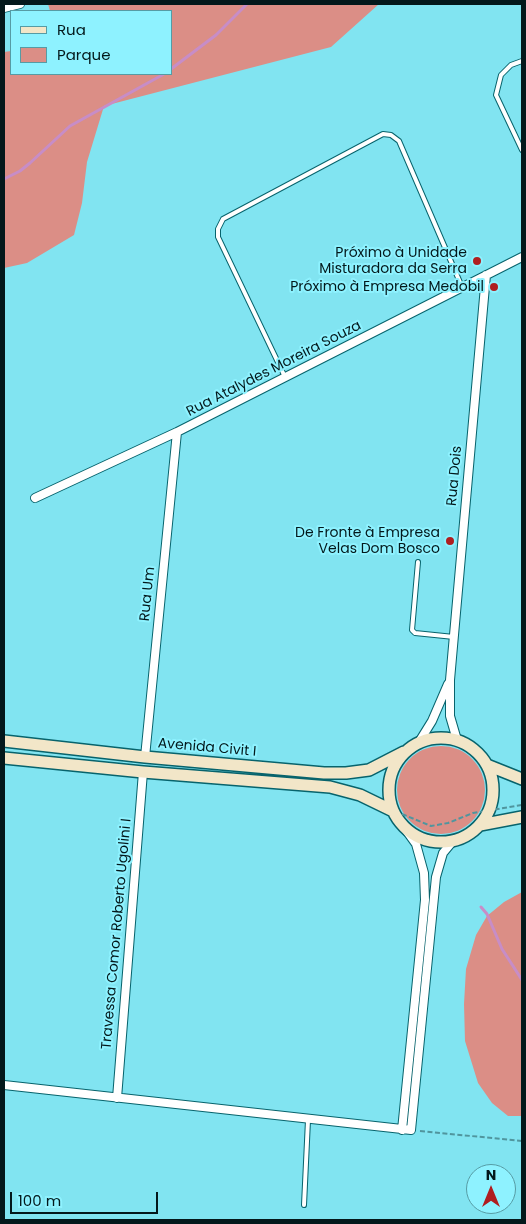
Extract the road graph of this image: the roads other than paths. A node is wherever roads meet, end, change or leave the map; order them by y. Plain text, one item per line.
1 (20, 4) edge
2 (4, 8) edge
3 (522, 61) edge
4 (522, 150) edge
5 (522, 257) edge
6 (486, 275) junction
7 (462, 287) junction
8 (285, 377) junction
9 (177, 432) junction
10 (35, 498) dead end
11 (418, 562) dead end
12 (454, 637) junction
13 (450, 680) junction
14 (457, 740) junction
15 (4, 741) edge
16 (419, 742) junction
17 (404, 752) junction
18 (145, 757) junction
19 (4, 758) edge
20 (487, 765) junction
21 (143, 772) junction
22 (522, 779) edge
23 (393, 811) junction
24 (522, 817) edge
25 (480, 825) junction
26 (403, 826) junction
27 (453, 841) junction
28 (4, 1085) edge
29 (117, 1098) junction
30 (308, 1120) junction
31 (402, 1130) junction
32 (304, 1205) dead end

1 - 2 street
3 - 4 lane
5 - 6 street, Rua Atalydes Moreira Souza
6 - 7 street, Rua Atalydes Moreira Souza
6 - 12 street, Rua Dois
7 - 8 street, Rua Atalydes Moreira Souza
7 - 8 lane
8 - 9 street, Rua Atalydes Moreira Souza
9 - 10 street, Rua Atalydes Moreira Souza
9 - 18 street, Rua Um
11 - 12 lane
12 - 13 street, Rua Dois
13 - 14 street, Rua Dois
13 - 16 street, Rua Dois
14 - 16 main road
14 - 20 main road
15 - 18 main road, Avenida Civit I
16 - 17 main road
17 - 18 main road, Avenida Civit I
17 - 23 main road
19 - 21 main road, Avenida Civit I
20 - 22 main road
20 - 25 main road
21 - 23 main road, Avenida Civit I
21 - 29 street, Travessa Comor Roberto Ugolini I
23 - 26 main road
24 - 25 main road
25 - 27 main road
26 - 27 main road
26 - 31 street
27 - 31 street
28 - 29 street
29 - 30 street
30 - 31 street
30 - 32 lane

